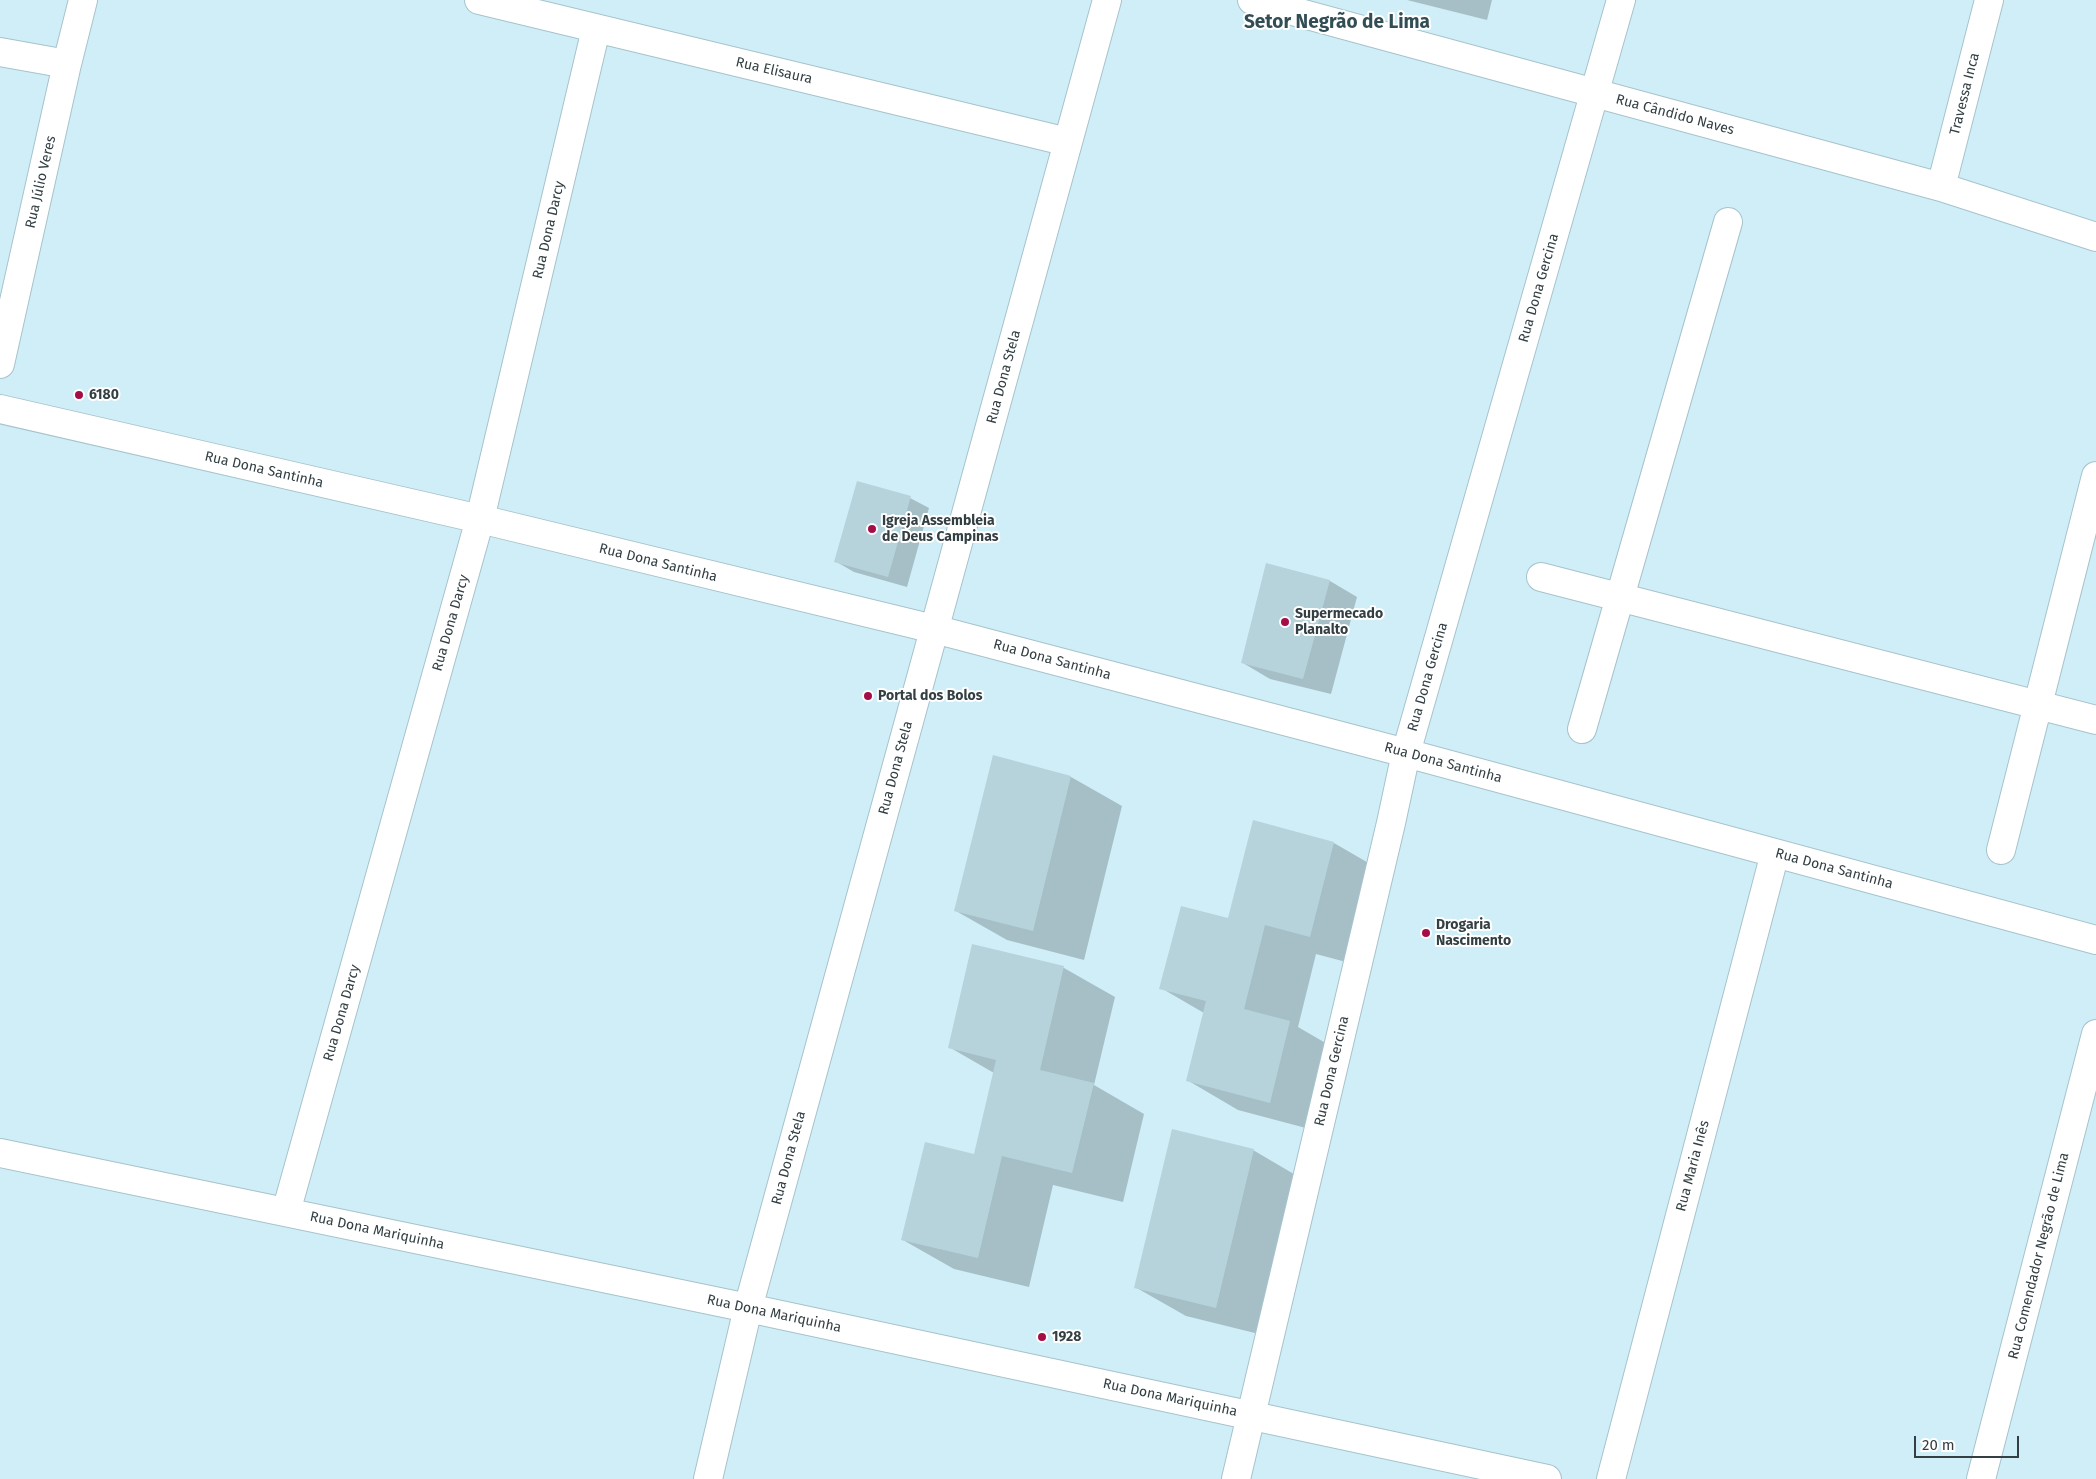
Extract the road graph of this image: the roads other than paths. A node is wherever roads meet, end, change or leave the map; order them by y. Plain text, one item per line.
1 (83, 0) edge
2 (479, 0) edge
3 (1107, 0) edge
4 (1252, 0) edge
5 (1620, 0) edge
6 (1989, 0) edge
7 (596, 29) junction
8 (0, 52) edge
9 (67, 64) junction
10 (1595, 93) junction
11 (1068, 142) junction
12 (1941, 187) junction
13 (1728, 222) dead end
14 (2096, 237) edge
15 (0, 364) edge
16 (0, 408) edge
17 (2096, 476) edge
18 (480, 519) junction
19 (1541, 577) dead end
20 (1620, 597) junction
21 (934, 629) junction
22 (2038, 705) junction
23 (2096, 720) edge
24 (1582, 729) dead end
25 (1406, 753) junction
26 (2001, 850) dead end
27 (1775, 853) junction
28 (2096, 940) edge
29 (2096, 1034) edge
30 (0, 1153) edge
31 (286, 1212) junction
32 (748, 1308) junction
33 (1250, 1415) junction
34 (708, 1479) edge
35 (1236, 1479) edge
36 (1547, 1479) edge
37 (1611, 1479) edge
38 (1981, 1479) edge

1 - 9 street, Rua Júlio Veres
2 - 7 street, Rua Elisaura
3 - 11 street, Rua Dona Stela
4 - 10 street, Rua Cândido Naves
5 - 10 street, Rua Dona Gercina
6 - 12 street, Travessa Inca
7 - 11 street, Rua Elisaura
7 - 18 street, Rua Dona Darcy
8 - 9 street
9 - 15 street, Rua Júlio Veres
10 - 12 street, Rua Cândido Naves
10 - 25 street, Rua Dona Gercina
11 - 21 street, Rua Dona Stela
12 - 14 street, Rua Cândido Naves
13 - 20 street
16 - 18 street, Rua Dona Santinha
17 - 22 street
18 - 21 street, Rua Dona Santinha
18 - 31 street, Rua Dona Darcy
19 - 20 street
20 - 22 street
20 - 24 street
21 - 25 street, Rua Dona Santinha
21 - 32 street, Rua Dona Stela
22 - 23 street
22 - 26 street
25 - 27 street, Rua Dona Santinha
25 - 33 street, Rua Dona Gercina
27 - 28 street, Rua Dona Santinha
27 - 37 street, Rua Maria Inês
29 - 38 street, Rua Comendador Negrão de Lima
30 - 31 street, Rua Dona Mariquinha
31 - 32 street, Rua Dona Mariquinha
32 - 33 street, Rua Dona Mariquinha
32 - 34 street, Rua Dona Stela
33 - 35 street, Rua Dona Gercina
33 - 36 street, Rua Dona Mariquinha

